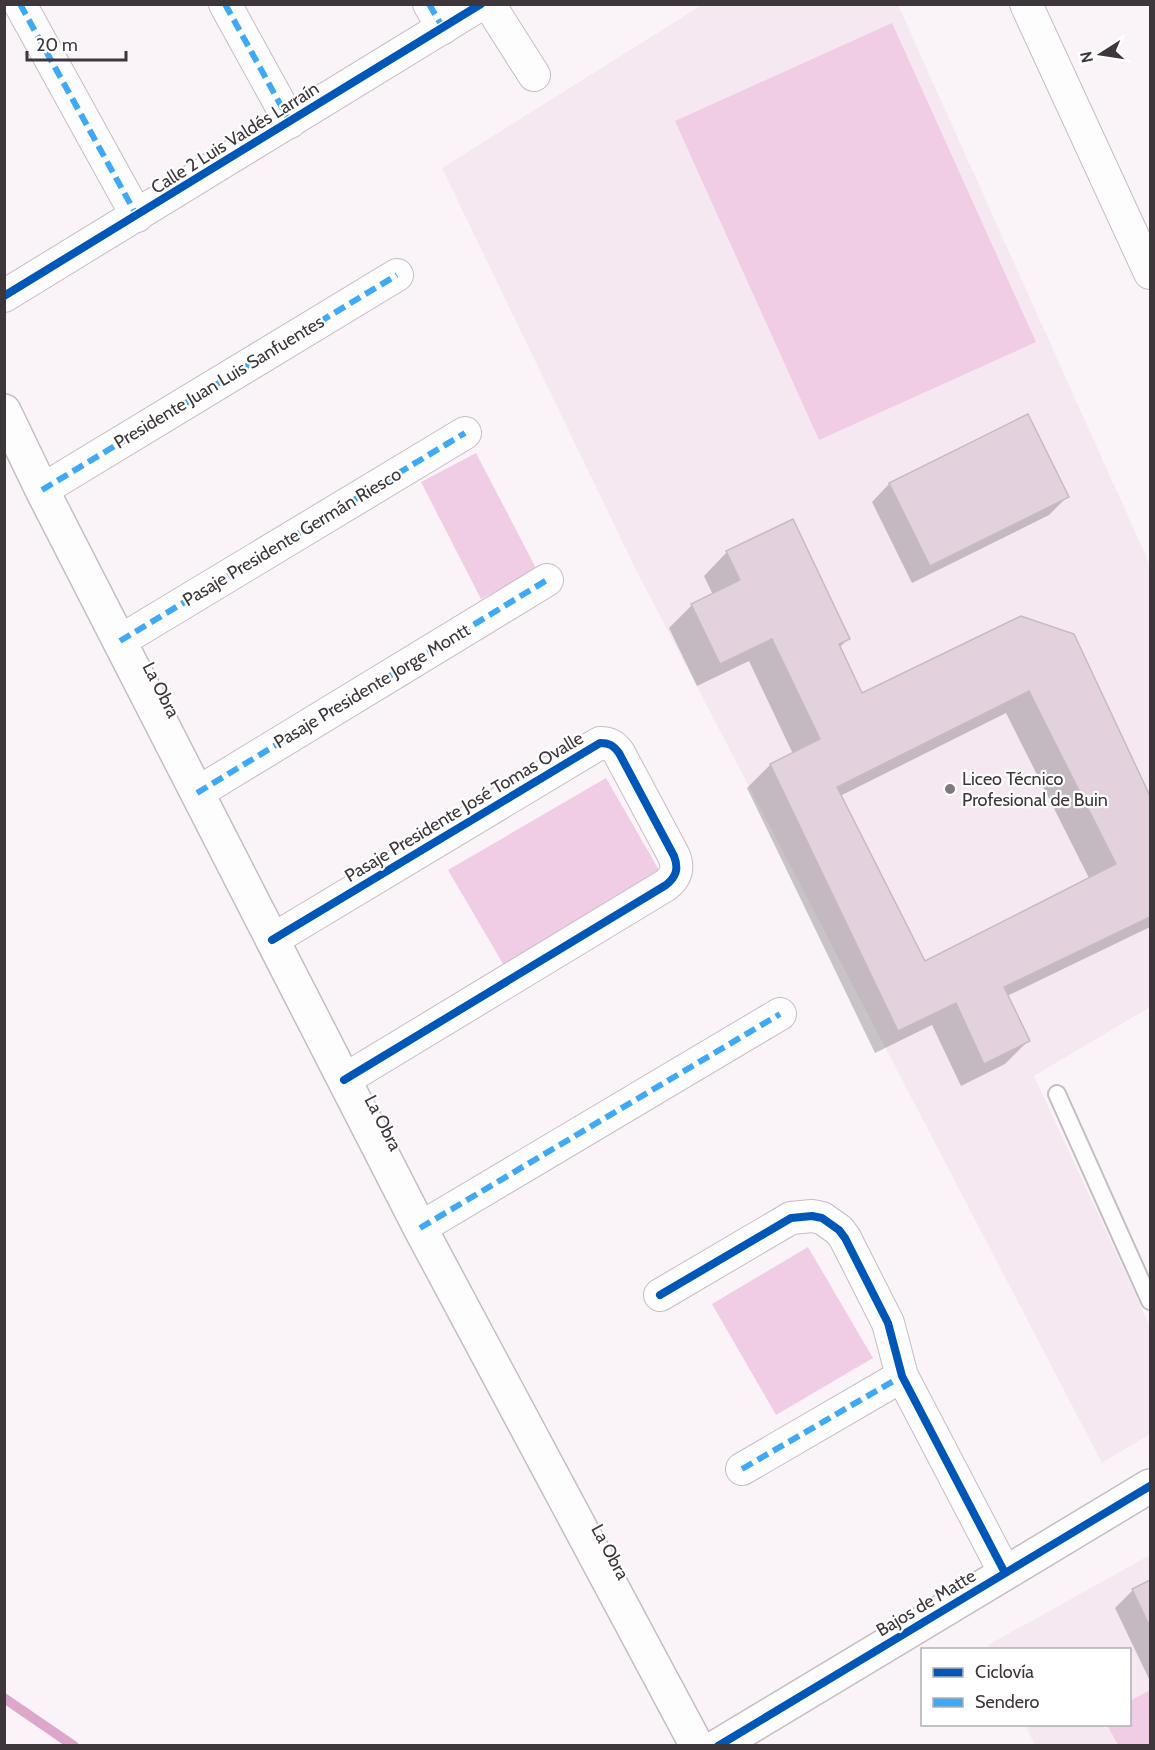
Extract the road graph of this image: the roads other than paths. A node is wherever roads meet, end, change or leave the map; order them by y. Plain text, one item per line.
1 (20, 4) edge
2 (225, 4) edge
3 (481, 4) edge
4 (489, 4) edge
5 (1026, 4) edge
6 (436, 16) edge
7 (534, 75) dead end
8 (290, 122) junction
9 (137, 216) junction
10 (1150, 273) edge
11 (397, 274) dead end
12 (4, 296) edge
13 (4, 411) edge
14 (465, 433) dead end
15 (42, 490) junction
16 (547, 580) dead end
17 (120, 641) junction
18 (197, 793) junction
19 (272, 940) junction
20 (780, 1014) dead end
21 (344, 1080) junction
22 (1057, 1094) dead end
23 (420, 1228) junction
24 (660, 1295) dead end
25 (1150, 1302) edge
26 (902, 1376) junction
27 (742, 1469) dead end
28 (1150, 1486) edge
29 (1005, 1573) junction
30 (697, 1746) edge
31 (718, 1746) edge

1 - 9 street
2 - 8 street
3 - 6 street, Calle 2 Luis Valdés Larraín
4 - 7 street
5 - 10 street
6 - 8 street, Calle 2 Luis Valdés Larraín
8 - 9 street, Calle 2 Luis Valdés Larraín
9 - 12 street, Calle 2 Luis Valdés Larraín
11 - 15 street, Presidente Juan Luis Sanfuentes
13 - 15 main road, La Obra
14 - 17 street, Pasaje Presidente Germán Riesco
15 - 17 main road, La Obra
16 - 18 street, Pasaje Presidente Jorge Montt
17 - 18 main road, La Obra
18 - 19 main road, La Obra
19 - 21 main road, La Obra
19 - 21 street, Pasaje Presidente José Tomas Ovalle
20 - 23 street
21 - 23 main road, La Obra
22 - 25 lane
23 - 30 main road, La Obra
24 - 26 street
26 - 27 street
26 - 29 street
28 - 29 main road, Bajos de Matte
29 - 31 main road, Bajos de Matte

